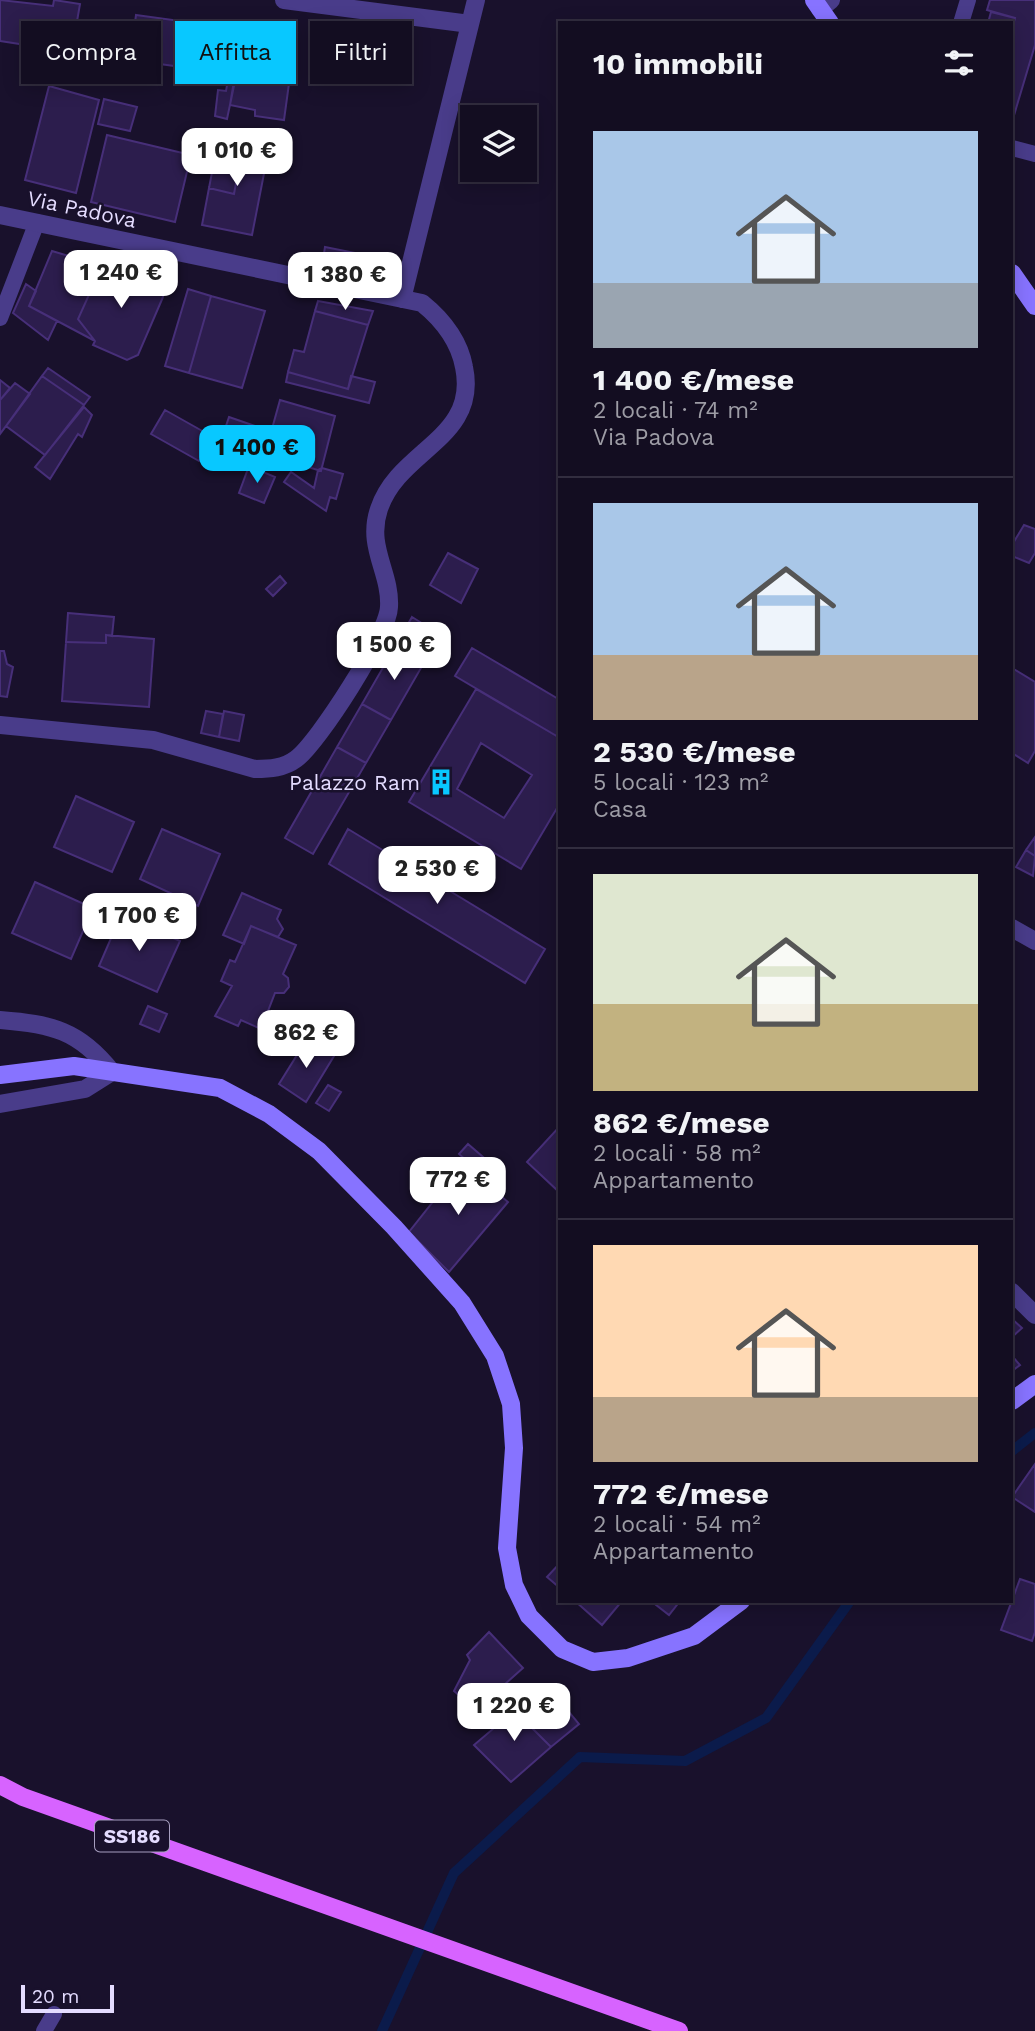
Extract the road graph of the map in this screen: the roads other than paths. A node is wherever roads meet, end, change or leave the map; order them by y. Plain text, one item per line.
1 (284, 0) edge
2 (476, 0) edge
3 (968, 0) edge
4 (962, 21) edge
5 (470, 24) junction
6 (1013, 148) edge
7 (1035, 154) edge
8 (0, 215) edge
9 (37, 222) junction
10 (1013, 274) edge
11 (402, 299) junction
12 (1035, 306) edge
13 (0, 318) edge
14 (0, 725) edge
15 (1013, 929) edge
16 (1035, 941) edge
17 (0, 1020) edge
18 (113, 1072) junction
19 (0, 1075) edge
20 (0, 1104) edge
21 (1013, 1293) edge
22 (1035, 1315) edge
23 (1035, 1384) edge
24 (1013, 1400) edge
25 (738, 1603) edge
26 (0, 1785) edge
27 (54, 2014) dead end
28 (671, 2028) edge
29 (44, 2031) edge

1 - 5 street
2 - 5 street
3 - 4 lane
5 - 11 street
6 - 7 lane
8 - 9 street, Via Padova
9 - 11 street, Via Padova
9 - 13 lane
10 - 12 main road
11 - 14 street, Via Padova
15 - 16 street
17 - 18 street
18 - 19 main road
18 - 20 street
18 - 25 main road
21 - 22 street
23 - 24 main road
26 - 28 main road, SS186
27 - 29 lane

